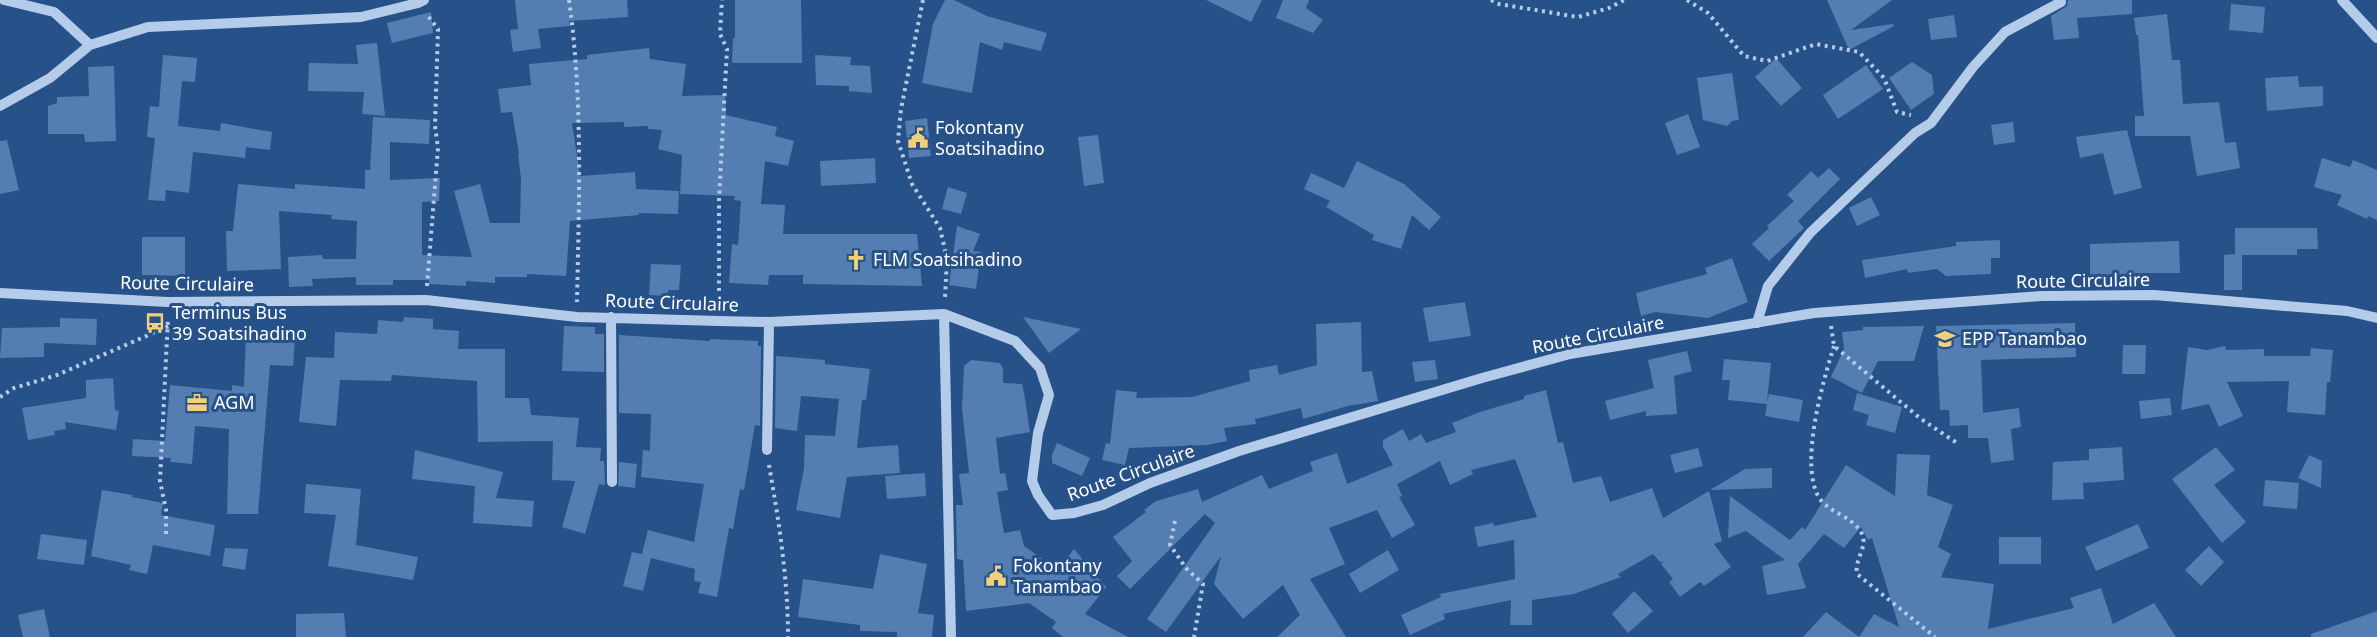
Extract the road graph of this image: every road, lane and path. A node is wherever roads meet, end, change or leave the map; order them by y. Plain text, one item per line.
1 (4, 0) edge
2 (569, 0) edge
3 (722, 0) edge
4 (923, 0) edge
5 (1491, 0) edge
6 (1624, 0) edge
7 (1687, 0) edge
8 (2342, 0) edge
9 (421, 2) edge
10 (2061, 2) dead end
11 (2377, 38) edge
12 (90, 45) junction
13 (0, 106) edge
14 (1915, 133) junction
15 (0, 293) edge
16 (426, 300) junction
17 (167, 302) junction
18 (1828, 311) junction
19 (944, 314) junction
20 (577, 317) junction
21 (611, 317) junction
22 (2377, 318) edge
23 (719, 321) junction
24 (769, 322) junction
25 (1757, 322) junction
26 (169, 326) junction
27 (1834, 346) junction
28 (0, 397) edge
29 (1958, 443) dead end
30 (767, 450) joint
31 (612, 482) dead end
32 (1175, 521) dead end
33 (166, 534) dead end
34 (788, 637) edge
35 (951, 637) edge
36 (1194, 637) edge
37 (1935, 637) edge

1 - 12 street
2 - 20 path
3 - 23 path
4 - 19 path
5 - 6 path
7 - 14 path
8 - 11 street
9 - 12 street
9 - 16 path
10 - 14 street
12 - 13 street
14 - 25 street
15 - 17 street, Route Circulaire
16 - 17 street, Route Circulaire
16 - 20 street, Route Circulaire
17 - 26 path
18 - 22 street, Route Circulaire
18 - 25 street, Route Circulaire
18 - 27 path
19 - 24 street, Route Circulaire
19 - 25 street, Route Circulaire
19 - 35 street
20 - 21 street, Route Circulaire
21 - 23 street, Route Circulaire
21 - 31 street
23 - 24 street, Route Circulaire
24 - 30 street
26 - 28 path
26 - 33 path
27 - 29 path
27 - 37 path
30 - 34 path
32 - 36 path

